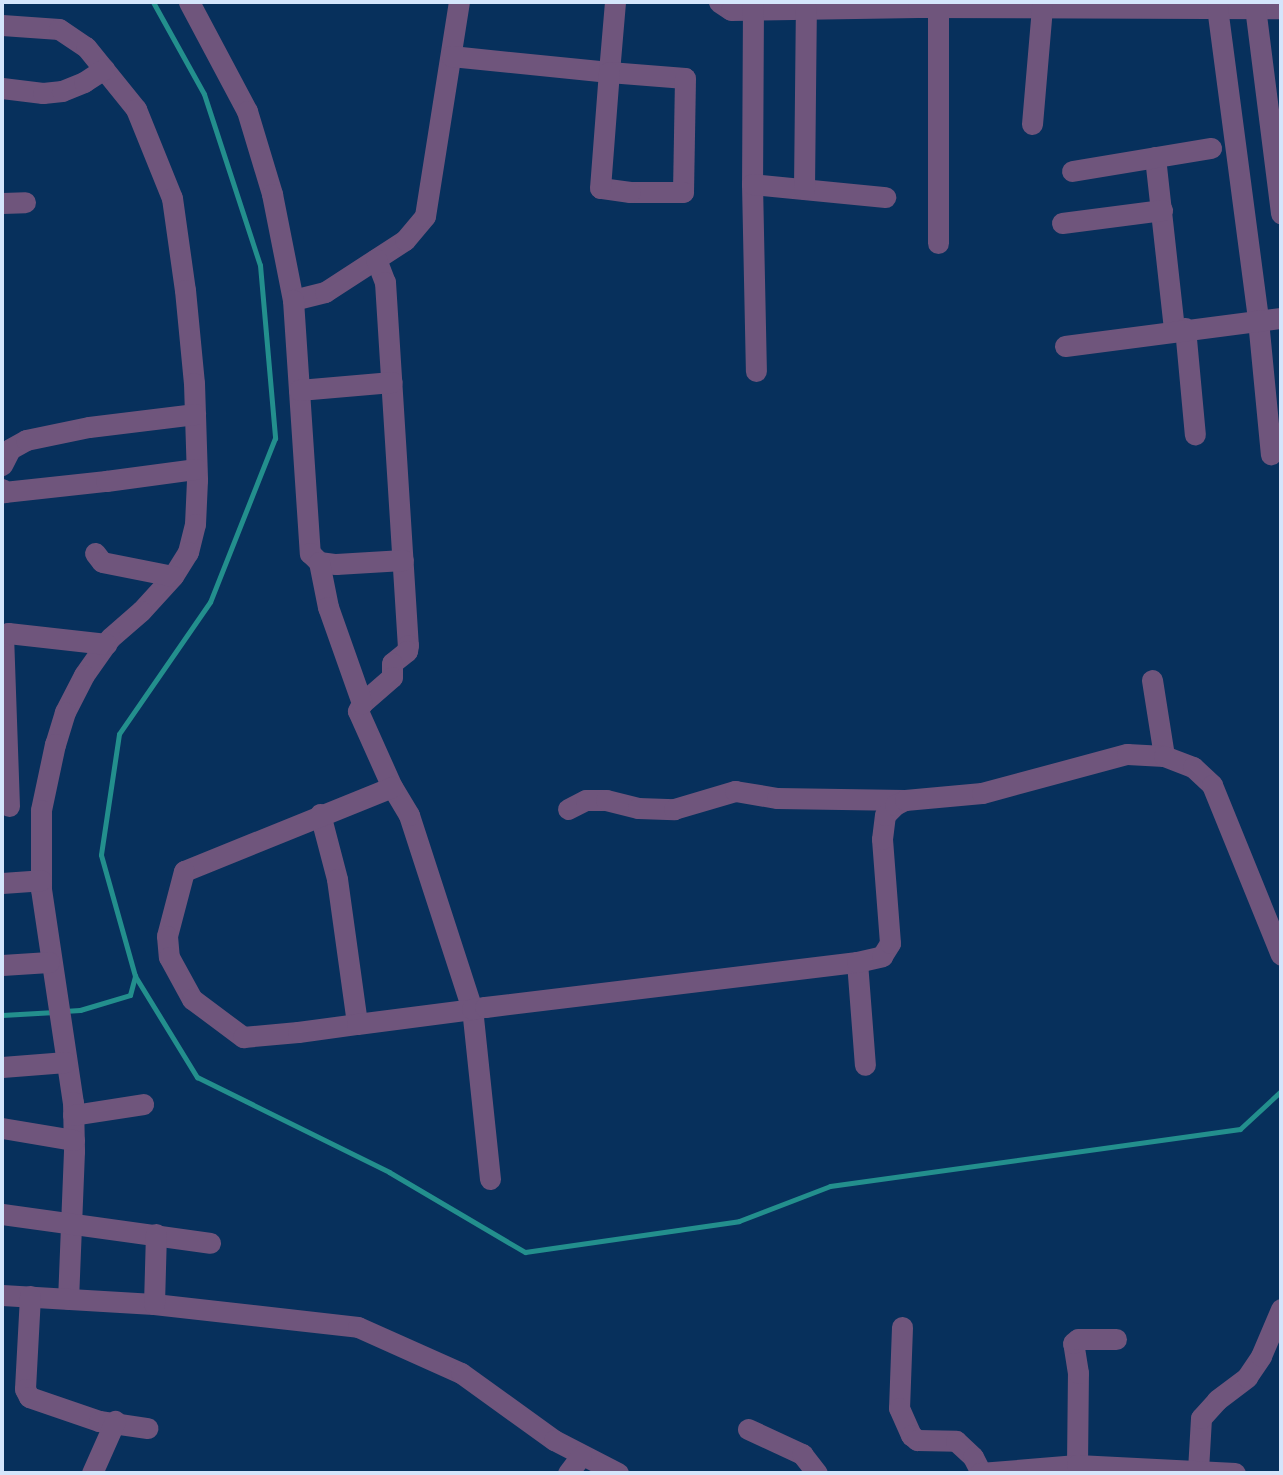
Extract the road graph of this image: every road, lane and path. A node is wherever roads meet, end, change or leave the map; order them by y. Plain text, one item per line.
1 (189, 2) edge
2 (459, 2) edge
3 (615, 2) edge
4 (719, 2) edge
5 (753, 6) edge
6 (938, 7) junction
7 (1042, 7) junction
8 (1217, 7) junction
9 (1255, 7) junction
10 (1281, 8) edge
11 (806, 9) junction
12 (2, 25) edge
13 (451, 56) junction
14 (104, 69) junction
15 (609, 72) junction
16 (2, 88) edge
17 (1032, 124) dead end
18 (1211, 148) dead end
19 (1154, 158) junction
20 (1072, 171) dead end
21 (752, 184) junction
22 (804, 189) junction
23 (885, 197) dead end
24 (25, 202) dead end
25 (2, 203) edge
26 (1162, 210) junction
27 (1281, 213) edge
28 (1062, 223) dead end
29 (938, 243) dead end
30 (376, 259) junction
31 (293, 300) junction
32 (1281, 318) edge
33 (1258, 320) junction
34 (1180, 329) junction
35 (1065, 346) dead end
36 (756, 371) dead end
37 (392, 382) junction
38 (299, 390) junction
39 (195, 414) junction
40 (1195, 435) dead end
41 (1271, 454) dead end
42 (2, 465) edge
43 (196, 469) junction
44 (2, 489) edge
45 (95, 553) dead end
46 (403, 560) junction
47 (319, 562) junction
48 (173, 576) junction
49 (106, 643) junction
50 (1152, 680) dead end
51 (362, 703) junction
52 (1164, 756) junction
53 (392, 787) junction
54 (905, 800) junction
55 (42, 805) junction
56 (5, 806) edge
57 (568, 809) dead end
58 (320, 814) junction
59 (41, 880) junction
60 (2, 883) edge
61 (1281, 955) edge
62 (49, 962) junction
63 (857, 962) junction
64 (2, 965) edge
65 (472, 1009) junction
66 (357, 1024) junction
67 (66, 1062) junction
68 (865, 1065) dead end
69 (2, 1067) edge
70 (143, 1104) dead end
71 (73, 1115) junction
72 (2, 1128) edge
73 (74, 1140) junction
74 (490, 1179) dead end
75 (2, 1214) edge
76 (69, 1222) junction
77 (156, 1234) junction
78 (210, 1243) dead end
79 (2, 1295) edge
80 (68, 1299) junction
81 (29, 1301) junction
82 (154, 1304) junction
83 (2, 1306) edge
84 (1281, 1309) edge
85 (902, 1327) dead end
86 (1116, 1339) dead end
87 (115, 1422) junction
88 (147, 1428) dead end
89 (748, 1429) dead end
90 (1077, 1465) junction
91 (578, 1467) edge
92 (1030, 1470) edge
93 (1160, 1470) edge
94 (1198, 1470) junction
95 (92, 1473) edge
96 (618, 1473) edge
97 (817, 1473) edge
98 (981, 1473) edge
99 (1235, 1473) edge

1 - 31 street
2 - 13 street
3 - 15 street
4 - 5 street
5 - 11 street
5 - 21 street
6 - 7 street
6 - 11 street
6 - 29 street
7 - 8 street
7 - 17 street
8 - 9 street
8 - 33 street
9 - 10 street
9 - 27 street
11 - 22 street
12 - 14 street
13 - 15 street
13 - 30 street
14 - 16 street
14 - 39 street
15 - 15 street
18 - 19 street
19 - 20 street
19 - 26 street
21 - 22 street
21 - 36 street
22 - 23 street
24 - 25 street
26 - 28 street
26 - 34 street
30 - 31 street
30 - 37 street
31 - 38 street
32 - 33 street
33 - 34 street
33 - 41 street
34 - 35 street
34 - 40 street
37 - 38 street
37 - 46 street
38 - 47 street
39 - 42 street
39 - 43 street
43 - 44 street
43 - 48 street
45 - 48 street
46 - 47 street
46 - 51 street
47 - 51 street
48 - 49 street
49 - 55 street
49 - 56 street
50 - 52 street
51 - 53 street
52 - 54 street
52 - 61 street
53 - 58 street
53 - 65 street
54 - 57 street
54 - 63 street
55 - 56 street
55 - 59 street
58 - 66 street
58 - 66 street
59 - 60 street
59 - 62 street
62 - 64 street
62 - 67 street
63 - 65 street
63 - 68 street
65 - 66 street
65 - 74 street
67 - 69 street
67 - 71 street
70 - 71 street
71 - 73 street
72 - 73 street
73 - 76 street
75 - 76 street
76 - 77 street
76 - 80 street
77 - 78 street
77 - 82 street
79 - 81 street
80 - 81 street
80 - 82 street
81 - 83 street
81 - 87 street
81 - 91 street
82 - 91 street
84 - 94 street
85 - 98 street
86 - 90 street
87 - 88 street
87 - 95 street
89 - 97 street
90 - 92 street
90 - 93 street
91 - 96 street
92 - 98 street
93 - 94 street
94 - 99 street

